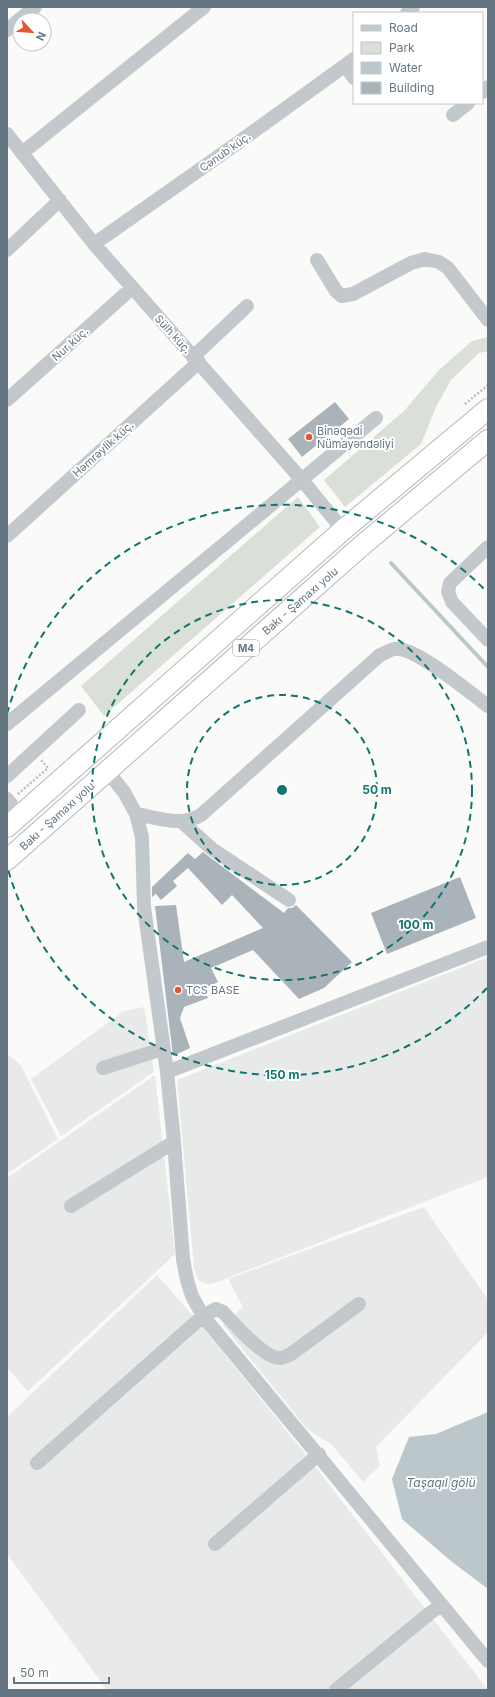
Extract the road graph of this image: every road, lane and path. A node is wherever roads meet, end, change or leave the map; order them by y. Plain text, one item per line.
1 (35, 7) edge
2 (204, 7) edge
3 (7, 30) edge
4 (350, 63) edge
5 (353, 74) edge
6 (467, 104) edge
7 (453, 115) dead end
8 (7, 136) edge
9 (22, 153) junction
10 (60, 200) junction
11 (94, 244) junction
12 (7, 250) edge
13 (317, 260) dead end
14 (132, 288) junction
15 (247, 306) dead end
16 (488, 320) edge
17 (196, 359) junction
18 (488, 385) edge
19 (7, 400) edge
20 (465, 404) dead end
21 (488, 409) edge
22 (376, 418) dead end
23 (488, 440) edge
24 (302, 480) junction
25 (343, 530) junction
26 (7, 536) edge
27 (488, 547) edge
28 (488, 640) edge
29 (488, 706) edge
30 (79, 710) dead end
31 (7, 724) edge
32 (34, 751) junction
33 (107, 771) junction
34 (7, 776) edge
35 (11, 811) edge
36 (136, 814) junction
37 (182, 822) junction
38 (7, 860) edge
39 (289, 900) dead end
40 (488, 947) edge
41 (162, 1049) junction
42 (103, 1068) dead end
43 (167, 1072) junction
44 (174, 1142) junction
45 (71, 1206) dead end
46 (359, 1304) dead end
47 (203, 1316) junction
48 (319, 1454) junction
49 (37, 1463) dead end
50 (215, 1544) dead end
51 (442, 1605) junction
52 (488, 1661) edge
53 (336, 1690) edge

1 - 3 street
2 - 9 street
4 - 5 street
4 - 11 street, Cənub küç.
6 - 7 street
8 - 9 street, Sülh küç.
9 - 10 street, Sülh küç.
10 - 11 street, Sülh küç.
10 - 12 street
11 - 14 street, Sülh küç.
13 - 16 street
14 - 17 street, Sülh küç.
14 - 19 street, Nur küç.
15 - 17 street, Həmrəylik küç.
17 - 24 street, Sülh küç.
17 - 26 street, Həmrəylik küç.
18 - 20 path
21 - 25 highway, M4
22 - 24 street
23 - 33 highway, Bakı - Şamaxı yolu / M4
24 - 25 street, Sülh küç.
24 - 31 street
25 - 35 highway, M4
27 - 28 street
29 - 37 street
30 - 32 street
32 - 34 street
32 - 35 path
33 - 36 street
33 - 38 highway, Bakı - Şamaxı yolu / M4
36 - 37 street
36 - 41 street
37 - 39 street
40 - 43 street
41 - 42 street
41 - 43 street
43 - 44 street
44 - 45 street
44 - 47 street
46 - 47 street
47 - 48 street
47 - 49 street
48 - 50 street
48 - 51 street
51 - 52 street
51 - 53 street

